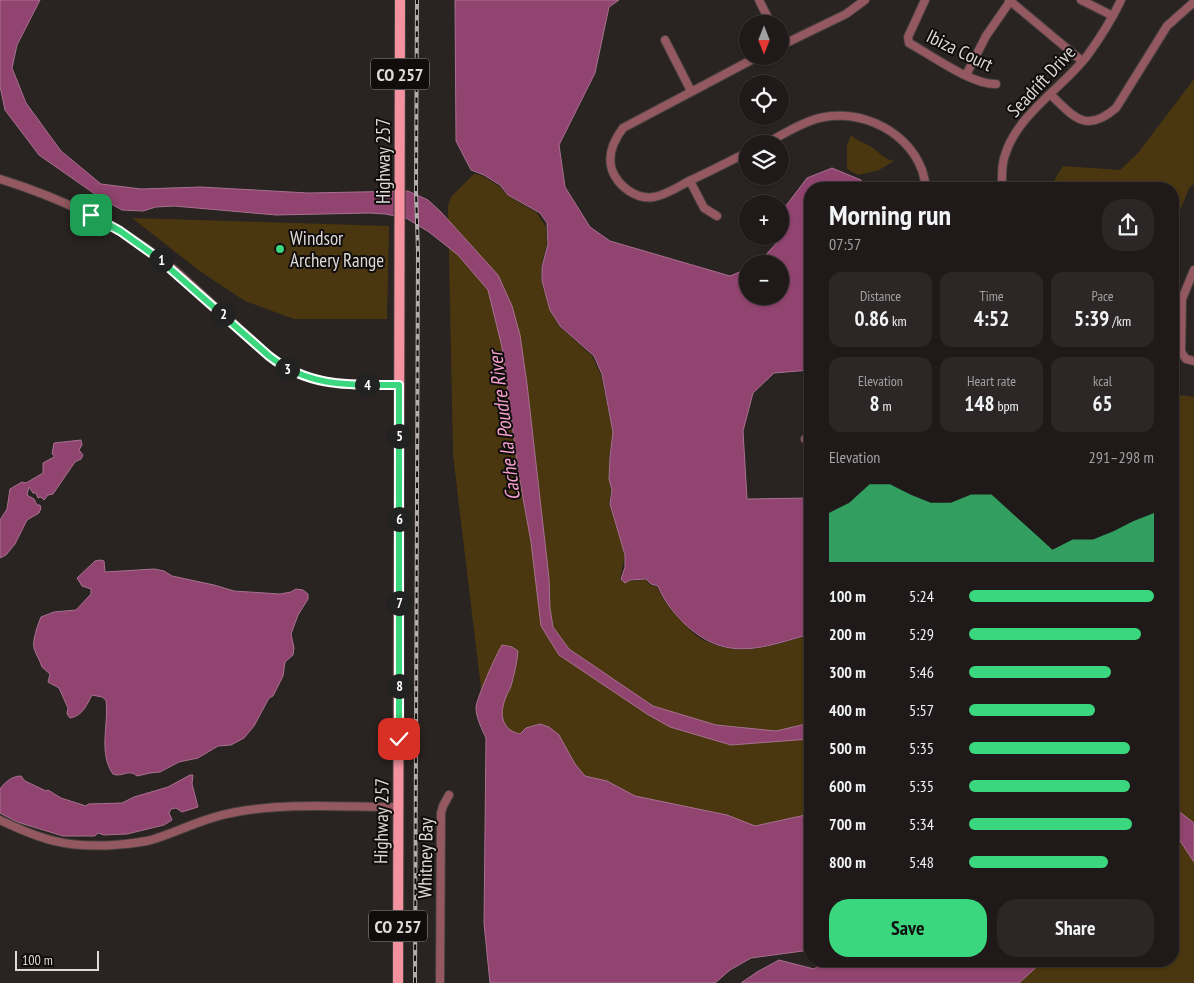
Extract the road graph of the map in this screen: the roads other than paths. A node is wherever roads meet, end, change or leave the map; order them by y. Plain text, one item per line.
1 (400, 0) edge
2 (759, 0) edge
3 (865, 0) edge
4 (925, 0) edge
5 (1010, 0) edge
6 (1081, 0) edge
7 (1121, 0) edge
8 (1194, 2) edge
9 (766, 15) edge
10 (1113, 16) junction
11 (665, 40) dead end
12 (789, 40) edge
13 (1082, 61) junction
14 (742, 65) edge
15 (966, 75) junction
16 (996, 84) dead end
17 (691, 91) junction
18 (1050, 94) junction
19 (783, 135) edge
20 (739, 156) edge
21 (0, 179) edge
22 (690, 181) junction
23 (925, 182) edge
24 (1002, 182) edge
25 (717, 216) dead end
26 (1194, 270) edge
27 (1194, 361) edge
28 (399, 385) junction
29 (449, 795) dead end
30 (398, 807) junction
31 (0, 820) edge
32 (398, 983) edge
33 (440, 983) edge

1 - 28 main road, Highway 257 / CO 257
2 - 9 street
3 - 12 street
4 - 15 street, Ibiza Court
5 - 13 street
5 - 15 street
6 - 10 street
7 - 10 street, Seadrift Drive
8 - 18 street
10 - 13 street, Seadrift Drive
11 - 17 street
13 - 18 street, Seadrift Drive
14 - 17 street
15 - 16 street, Ibiza Court
17 - 22 street
18 - 24 street, Seadrift Drive
19 - 23 street
20 - 22 street
21 - 28 street
22 - 25 street
26 - 27 street
28 - 30 main road, Highway 257 / CO 257
29 - 33 street, Whitney Bay
30 - 31 street
30 - 32 main road, Highway 257 / CO 257

